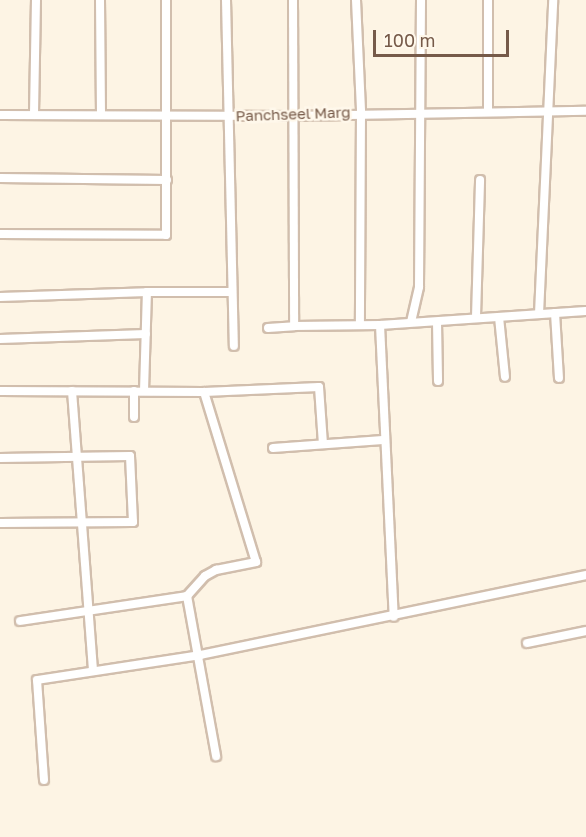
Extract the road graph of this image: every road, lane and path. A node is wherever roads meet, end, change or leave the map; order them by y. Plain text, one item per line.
1 (36, 0) edge
2 (100, 0) edge
3 (166, 0) edge
4 (226, 0) edge
5 (293, 0) edge
6 (356, 0) edge
7 (421, 0) edge
8 (488, 0) edge
9 (553, 0) edge
10 (488, 111) junction
11 (551, 111) junction
12 (586, 111) edge
13 (361, 112) junction
14 (101, 113) junction
15 (34, 114) junction
16 (167, 114) junction
17 (421, 114) junction
18 (0, 115) edge
19 (229, 116) junction
20 (292, 116) junction
21 (0, 178) edge
22 (166, 180) junction
23 (480, 180) dead end
24 (0, 234) edge
25 (147, 292) junction
26 (231, 292) junction
27 (0, 297) edge
28 (586, 311) edge
29 (555, 313) junction
30 (539, 314) junction
31 (499, 317) junction
32 (476, 318) junction
33 (411, 322) junction
34 (437, 322) junction
35 (360, 324) junction
36 (380, 325) junction
37 (294, 326) junction
38 (267, 328) dead end
39 (146, 334) junction
40 (0, 339) edge
41 (234, 346) dead end
42 (505, 377) dead end
43 (560, 378) dead end
44 (438, 381) dead end
45 (0, 391) edge
46 (72, 391) junction
47 (134, 391) junction
48 (144, 391) junction
49 (204, 392) junction
50 (134, 417) dead end
51 (383, 440) junction
52 (323, 444) junction
53 (273, 448) dead end
54 (77, 455) junction
55 (0, 458) edge
56 (82, 522) junction
57 (0, 523) edge
58 (586, 575) edge
59 (187, 596) junction
60 (88, 611) junction
61 (394, 617) junction
62 (20, 621) dead end
63 (586, 631) edge
64 (527, 643) dead end
65 (198, 656) junction
66 (93, 669) junction
67 (216, 756) dead end
68 (44, 780) dead end

1 - 15 street
2 - 14 street
3 - 16 street
4 - 19 street
5 - 20 street
6 - 13 street
7 - 17 street
8 - 10 street
9 - 11 street
10 - 11 street, Panchseel Marg
10 - 17 street, Panchseel Marg
11 - 12 street, Panchseel Marg
11 - 30 street
13 - 17 street, Panchseel Marg
13 - 20 street, Panchseel Marg
13 - 35 street
14 - 15 street, Panchseel Marg
14 - 16 street, Panchseel Marg
15 - 18 street, Panchseel Marg
16 - 19 street, Panchseel Marg
16 - 22 street
17 - 33 street
19 - 20 street, Panchseel Marg
19 - 26 street
20 - 37 street
21 - 22 street
22 - 24 street
23 - 32 street
25 - 26 street
25 - 27 street
25 - 39 street
26 - 41 street
28 - 29 street
29 - 30 street
29 - 43 street
30 - 31 street
31 - 32 street
31 - 42 street
32 - 34 street
33 - 34 street
33 - 36 street
34 - 44 street
35 - 36 street
35 - 37 street
36 - 51 street
37 - 38 street
39 - 40 street
39 - 48 street
45 - 46 street
46 - 47 street
46 - 54 street
47 - 48 street
47 - 50 street
48 - 49 street
49 - 52 street
49 - 59 street
51 - 52 street
51 - 61 street
52 - 53 street
54 - 55 street
54 - 56 street
54 - 56 street
56 - 57 street
56 - 60 street
58 - 61 street
59 - 60 street
59 - 65 street
60 - 62 street
60 - 66 street
61 - 65 street
63 - 64 street
65 - 66 street
65 - 67 street
66 - 68 street

